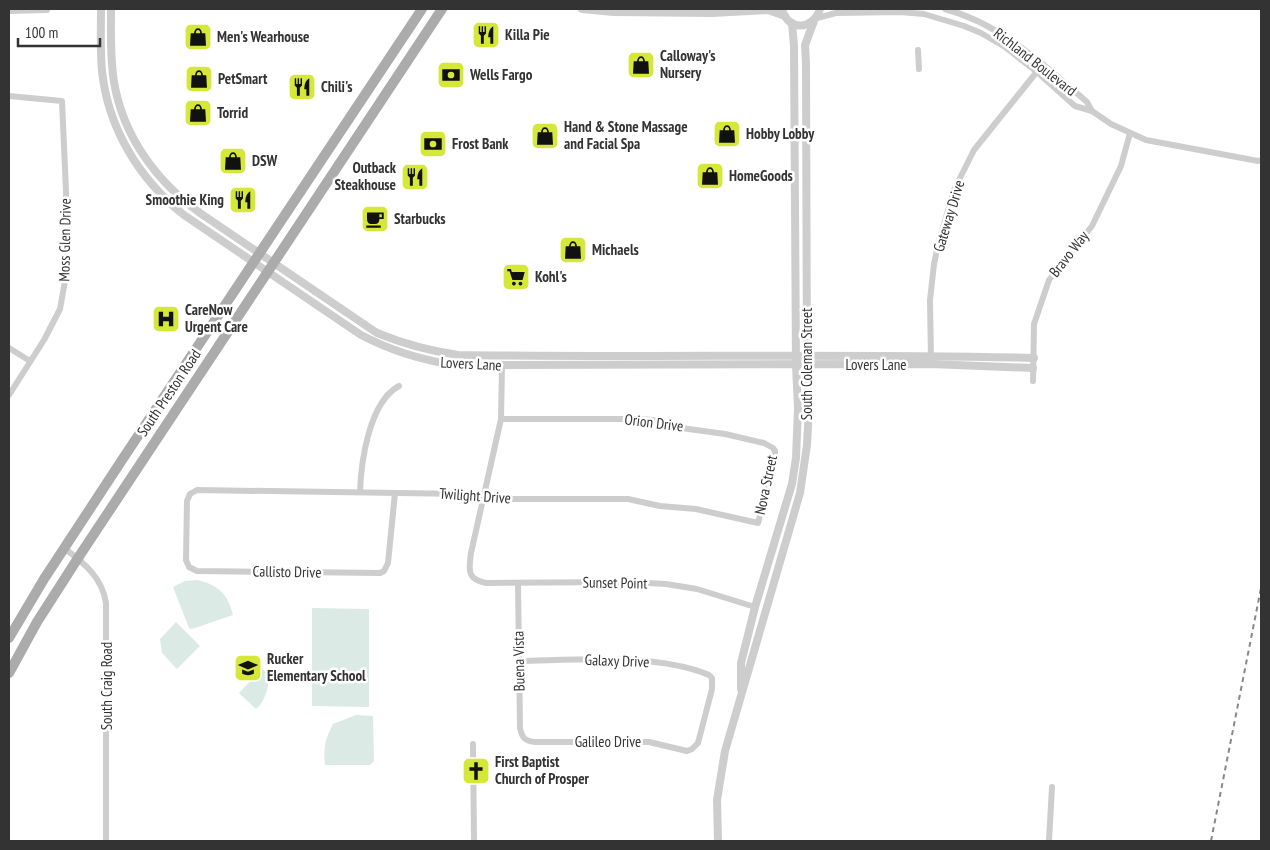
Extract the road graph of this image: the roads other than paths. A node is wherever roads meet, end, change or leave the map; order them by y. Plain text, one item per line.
1 (101, 9) edge
2 (111, 9) edge
3 (422, 9) edge
4 (442, 9) edge
5 (582, 9) edge
6 (820, 9) edge
7 (945, 9) edge
8 (47, 10) edge
9 (9, 11) edge
10 (692, 11) edge
11 (783, 13) edge
12 (815, 19) junction
13 (792, 23) junction
14 (918, 50) dead end
15 (1043, 64) junction
16 (919, 69) dead end
17 (1037, 72) junction
18 (795, 88) junction
19 (806, 88) junction
20 (9, 96) edge
21 (1092, 111) junction
22 (1130, 133) junction
23 (1261, 160) edge
24 (795, 227) junction
25 (807, 227) junction
26 (257, 258) junction
27 (270, 267) junction
28 (9, 348) edge
29 (502, 355) junction
30 (931, 356) junction
31 (1034, 358) junction
32 (30, 361) junction
33 (675, 361) junction
34 (796, 361) junction
35 (807, 361) junction
36 (931, 364) junction
37 (502, 366) junction
38 (1034, 368) junction
39 (1033, 381) dead end
40 (399, 386) dead end
41 (9, 395) edge
42 (501, 419) junction
43 (773, 448) joint
44 (360, 492) junction
45 (394, 493) junction
46 (484, 496) junction
47 (758, 523) joint
48 (64, 548) junction
49 (78, 558) junction
50 (190, 568) joint
51 (518, 583) junction
52 (755, 607) junction
53 (766, 611) junction
54 (9, 638) edge
55 (519, 661) junction
56 (9, 672) edge
57 (740, 701) junction
58 (523, 738) joint
59 (473, 744) dead end
60 (692, 750) joint
61 (1052, 787) dead end
62 (106, 841) edge
63 (474, 841) edge
64 (718, 841) edge
65 (1049, 841) edge

1 - 26 street, Lovers Lane
2 - 26 street, Lovers Lane
3 - 26 main road, South Preston Road
4 - 27 main road, South Preston Road
5 - 10 street
6 - 12 street, South Coleman Street
7 - 15 street, Richland Boulevard
8 - 9 street
10 - 11 street
11 - 13 street
12 - 13 street
12 - 17 street, Richland Boulevard
12 - 19 street, South Coleman Street
13 - 18 street, South Coleman Street
14 - 16 street
15 - 17 street, Gateway Drive
15 - 21 street, Richland Boulevard
17 - 21 street, Richland Boulevard
17 - 30 street, Gateway Drive
18 - 19 street
18 - 24 street, South Coleman Street
19 - 25 street, South Coleman Street
20 - 32 street, Moss Glen Drive
21 - 22 street, Richland Boulevard
22 - 23 street, Richland Boulevard
22 - 31 street, Bravo Way
24 - 25 street
24 - 34 street, South Coleman Street
25 - 35 street, South Coleman Street
26 - 27 street, Lovers Lane
26 - 48 main road, South Preston Road
27 - 29 street, Lovers Lane
27 - 37 street, Lovers Lane
27 - 49 main road, South Preston Road
28 - 32 street
29 - 33 street, Lovers Lane
29 - 37 street
30 - 31 street, Lovers Lane
30 - 35 street, Lovers Lane
30 - 36 street, Gateway Drive
31 - 38 street, Bravo Way
32 - 41 street, Moss Glen Drive
33 - 34 street, Lovers Lane
33 - 37 street, Lovers Lane
34 - 35 street, Lovers Lane
34 - 52 street, South Coleman Street
35 - 36 street, Lovers Lane
35 - 53 street, South Coleman Street
36 - 38 street, Lovers Lane
37 - 42 street
38 - 39 street, Bravo Way
40 - 44 street
42 - 43 street, Orion Drive
42 - 46 street
43 - 47 street, Nova Street
44 - 45 street, Twilight Drive
44 - 50 street, Twilight Drive
45 - 46 street, Twilight Drive
45 - 50 street, Callisto Drive
46 - 47 street, Twilight Drive
46 - 51 street, Sunset Point
48 - 49 street, South Craig Road
48 - 54 main road, South Preston Road
49 - 56 main road, South Preston Road
49 - 62 street, South Craig Road
51 - 52 street, Sunset Point
51 - 55 street, Buena Vista
52 - 53 street
52 - 57 street, South Coleman Street
53 - 57 street, South Coleman Street
55 - 58 street, Buena Vista
55 - 60 street, Galaxy Drive
57 - 64 street, South Coleman Street
58 - 60 street, Galileo Drive
59 - 63 street
61 - 65 street

